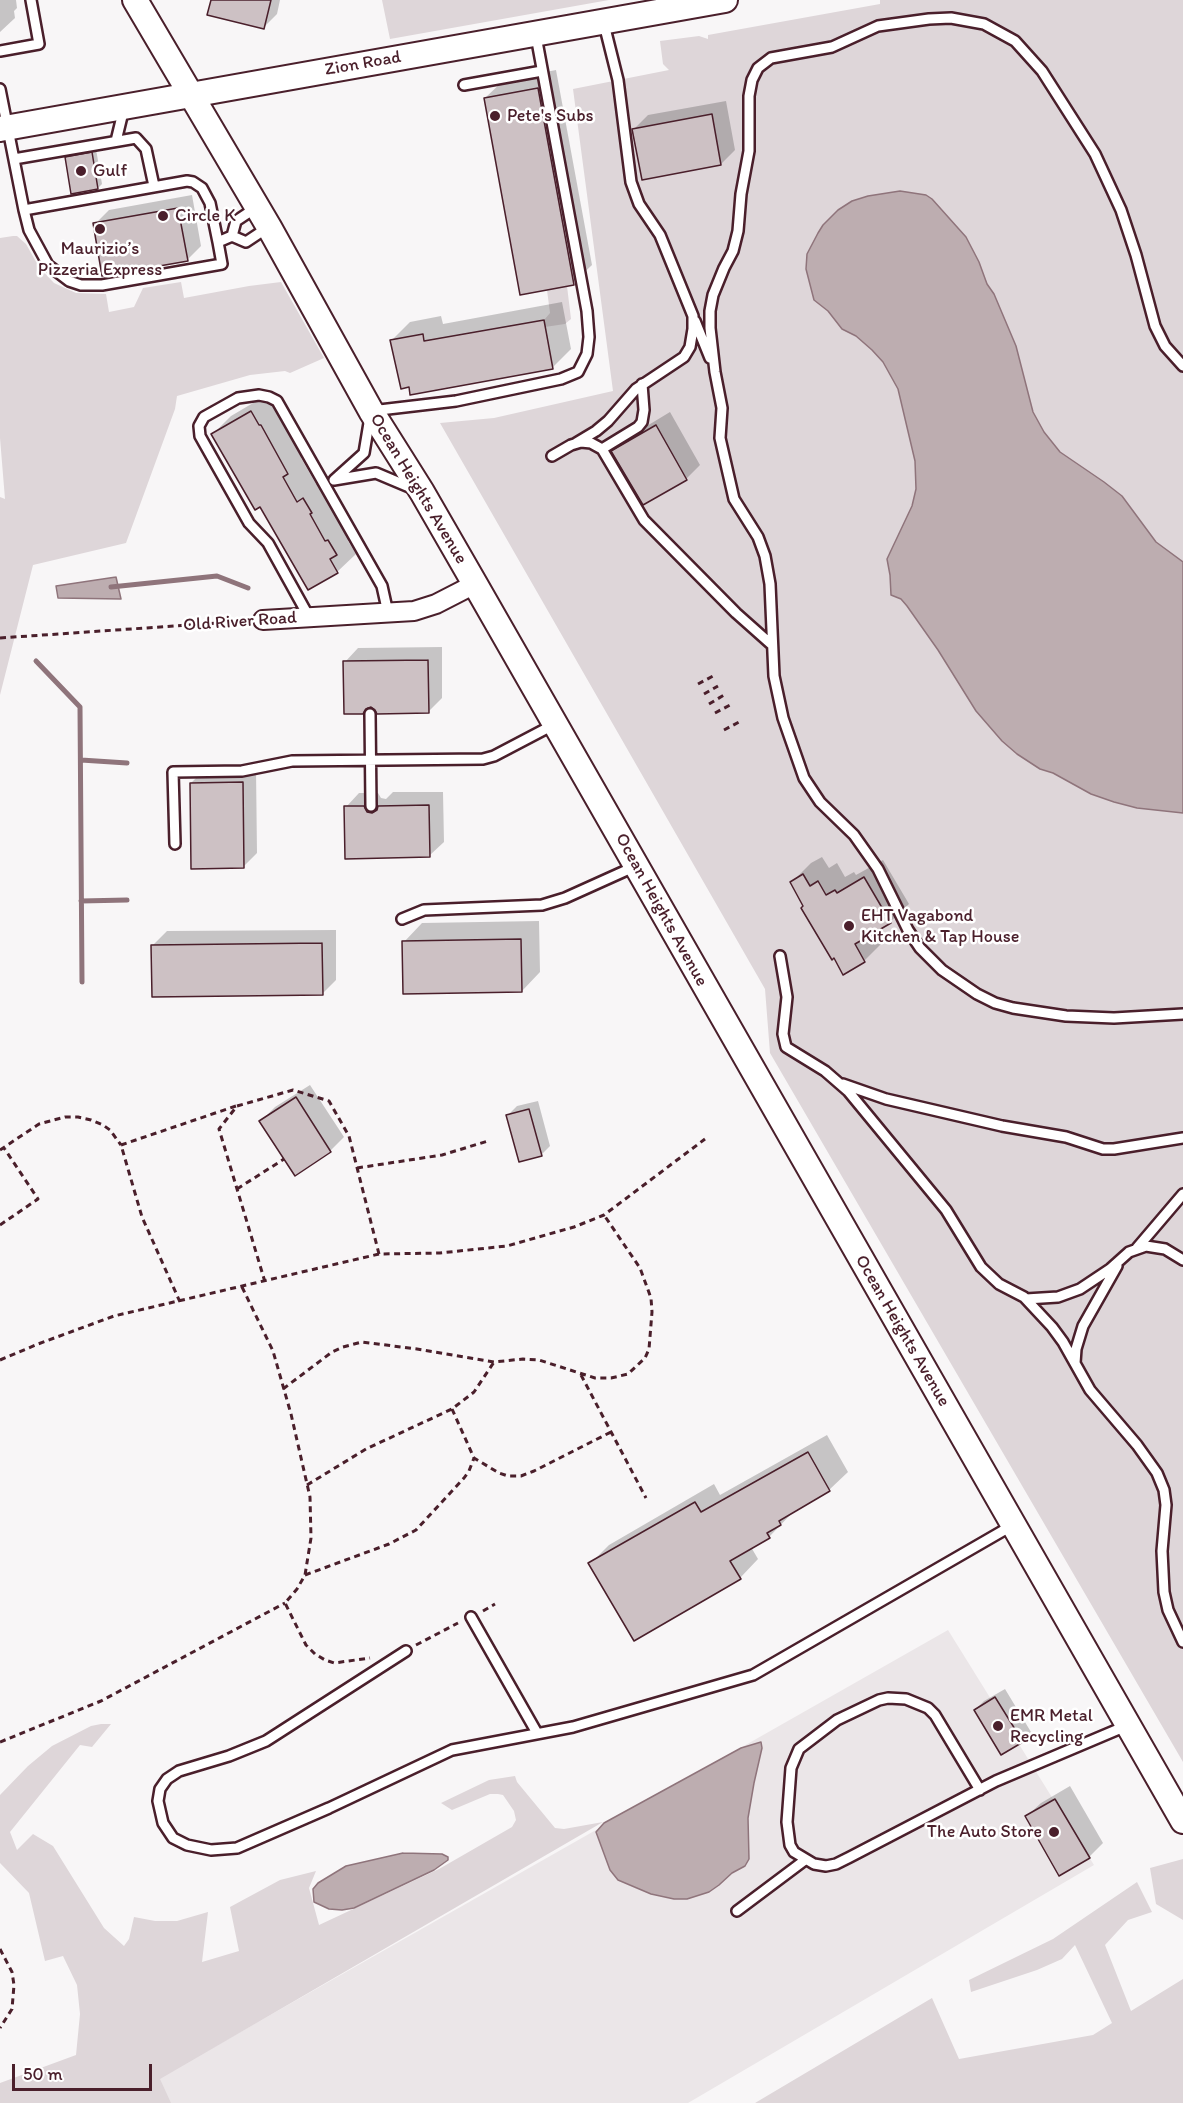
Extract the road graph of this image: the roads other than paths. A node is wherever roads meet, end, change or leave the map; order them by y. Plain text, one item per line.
1 (31, 0) edge
2 (135, 0) edge
3 (725, 0) edge
4 (603, 21) junction
5 (535, 33) junction
6 (0, 51) edge
7 (542, 71) junction
8 (464, 86) dead end
9 (0, 89) edge
10 (192, 94) junction
11 (125, 107) junction
12 (4, 129) edge
13 (116, 141) junction
14 (14, 159) junction
15 (154, 186) junction
16 (24, 210) junction
17 (263, 217) junction
18 (232, 236) junction
19 (218, 242) junction
20 (693, 316) junction
21 (1183, 366) edge
22 (715, 372) junction
23 (642, 384) junction
24 (371, 411) junction
25 (576, 443) junction
26 (602, 449) junction
27 (552, 456) dead end
28 (334, 480) junction
29 (324, 486) junction
30 (422, 492) junction
31 (474, 584) junction
32 (388, 612) junction
33 (309, 617) junction
34 (263, 620) road end
35 (772, 645) junction
36 (370, 714) dead end
37 (555, 724) junction
38 (370, 760) junction
39 (371, 806) dead end
40 (175, 844) dead end
41 (636, 866) junction
42 (402, 919) dead end
43 (780, 956) dead end
44 (1183, 1014) edge
45 (838, 1082) junction
46 (1183, 1138) edge
47 (1183, 1194) edge
48 (1137, 1248) junction
49 (1120, 1260) junction
50 (1183, 1260) edge
51 (1026, 1299) junction
52 (1075, 1365) junction
53 (1014, 1524) junction
54 (471, 1617) road end
55 (1183, 1642) edge
56 (406, 1651) road end
57 (1129, 1725) junction
58 (537, 1733) junction
59 (980, 1790) junction
60 (1183, 1821) edge
61 (805, 1860) junction
62 (736, 1911) dead end

1 - 6 lane
2 - 10 main road, Ocean Heights Avenue
3 - 4 main road, Zion Road
4 - 5 main road, Zion Road
4 - 20 lane
5 - 7 lane
5 - 10 main road, Zion Road
7 - 8 lane
7 - 24 lane
9 - 12 lane
10 - 11 main road, Zion Road
10 - 17 main road, Ocean Heights Avenue
11 - 12 main road, Zion Road
11 - 13 lane
12 - 14 lane
13 - 14 lane
13 - 15 lane
14 - 16 lane
15 - 16 lane
15 - 19 lane
16 - 19 lane
17 - 18 lane
17 - 18 lane
17 - 24 main road, Ocean Heights Avenue
18 - 19 lane
20 - 22 lane
20 - 23 lane
21 - 22 lane
22 - 35 lane
23 - 25 lane
23 - 26 lane
24 - 28 lane
24 - 30 main road, Ocean Heights Avenue
25 - 26 lane
25 - 27 lane
26 - 35 lane
28 - 29 lane
28 - 30 lane
29 - 32 lane
29 - 33 lane
30 - 31 main road, Ocean Heights Avenue
31 - 32 street, Old River Road
31 - 37 main road, Ocean Heights Avenue
32 - 33 street, Old River Road
33 - 34 street, Old River Road
35 - 44 lane
36 - 38 lane
37 - 38 lane
37 - 41 main road, Ocean Heights Avenue
38 - 39 lane
38 - 40 lane
41 - 42 lane
41 - 53 main road, Ocean Heights Avenue
43 - 45 lane
45 - 46 lane
45 - 51 lane
47 - 48 lane
48 - 49 lane
48 - 50 lane
49 - 51 lane
49 - 52 lane
51 - 52 lane
52 - 55 lane
53 - 57 main road, Ocean Heights Avenue
53 - 58 lane
54 - 58 lane
56 - 58 lane
57 - 59 lane
57 - 60 main road, Ocean Heights Avenue
59 - 61 lane
59 - 61 lane
61 - 62 lane

